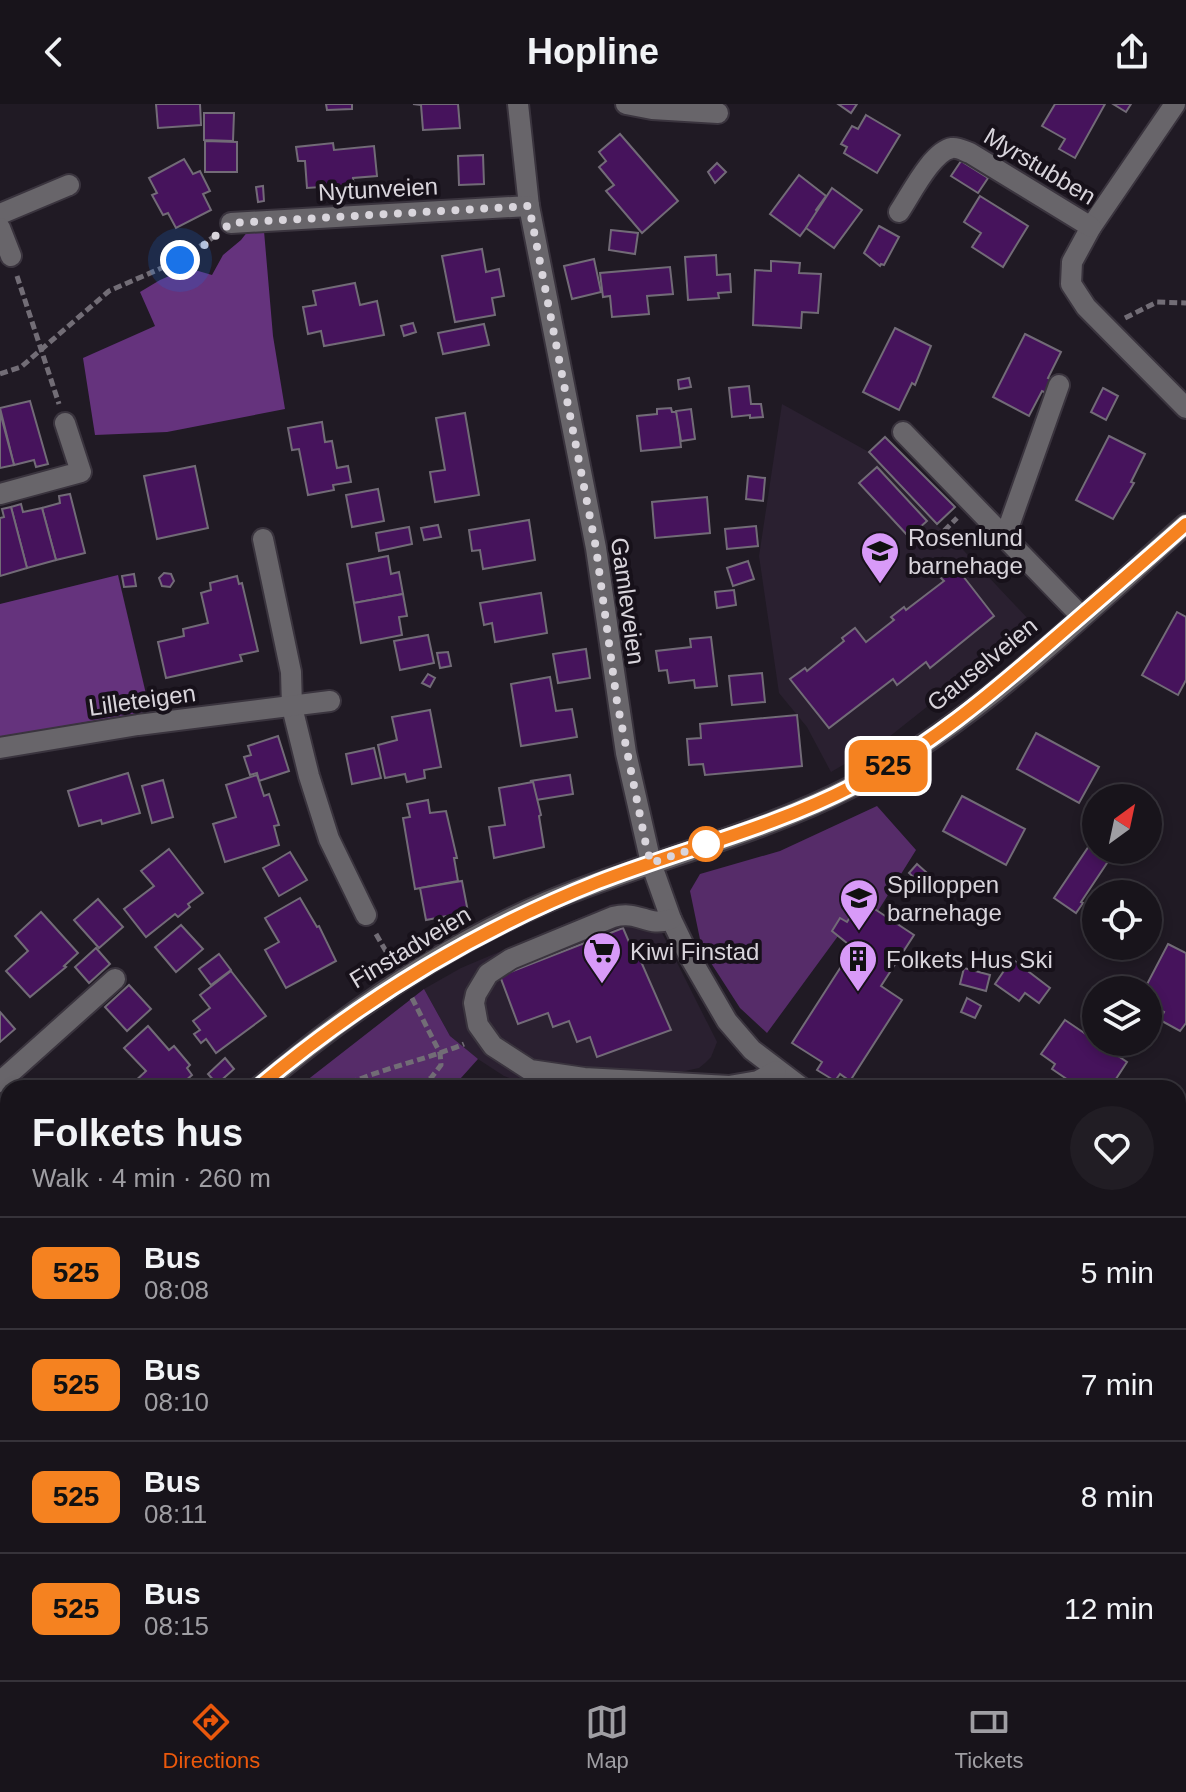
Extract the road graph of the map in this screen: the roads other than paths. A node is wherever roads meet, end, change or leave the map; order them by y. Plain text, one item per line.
1 (518, 104) edge
2 (626, 104) edge
3 (1175, 104) edge
4 (718, 113) dead end
5 (69, 185) dead end
6 (529, 206) junction
7 (899, 212) dead end
8 (0, 214) edge
9 (231, 223) road end
10 (1091, 227) junction
11 (0, 228) edge
12 (11, 256) road end
13 (1059, 385) dead end
14 (1186, 408) edge
15 (65, 423) road end
16 (903, 432) dead end
17 (0, 494) edge
18 (1186, 524) edge
19 (1005, 537) junction
20 (263, 539) dead end
21 (1081, 616) junction
22 (330, 701) dead end
23 (292, 707) junction
24 (0, 748) edge
25 (651, 863) junction
26 (366, 915) road end
27 (671, 919) junction
28 (115, 979) dead end
29 (776, 1071) junction
30 (2, 1080) edge
31 (268, 1080) edge
32 (613, 1080) edge
33 (760, 1080) edge
34 (790, 1080) edge

1 - 6 street, Gamleveien
2 - 4 street
3 - 10 street, Myrstubben
5 - 8 street
6 - 9 street, Nytunveien
6 - 25 street, Gamleveien
7 - 10 street, Myrstubben
10 - 14 street, Myrstubben
11 - 12 street
13 - 19 street
15 - 17 street
16 - 19 street
18 - 21 street, Gauselveien
19 - 21 street
20 - 23 street
21 - 25 street, Gauselveien
22 - 23 street, Lilleteigen
23 - 24 street, Lilleteigen
23 - 26 street
25 - 27 street, Gamleveien
25 - 31 street, Finstadveien
27 - 29 street, Gamleveien
27 - 32 street
28 - 30 street
29 - 33 street
29 - 34 street, Gamleveien

